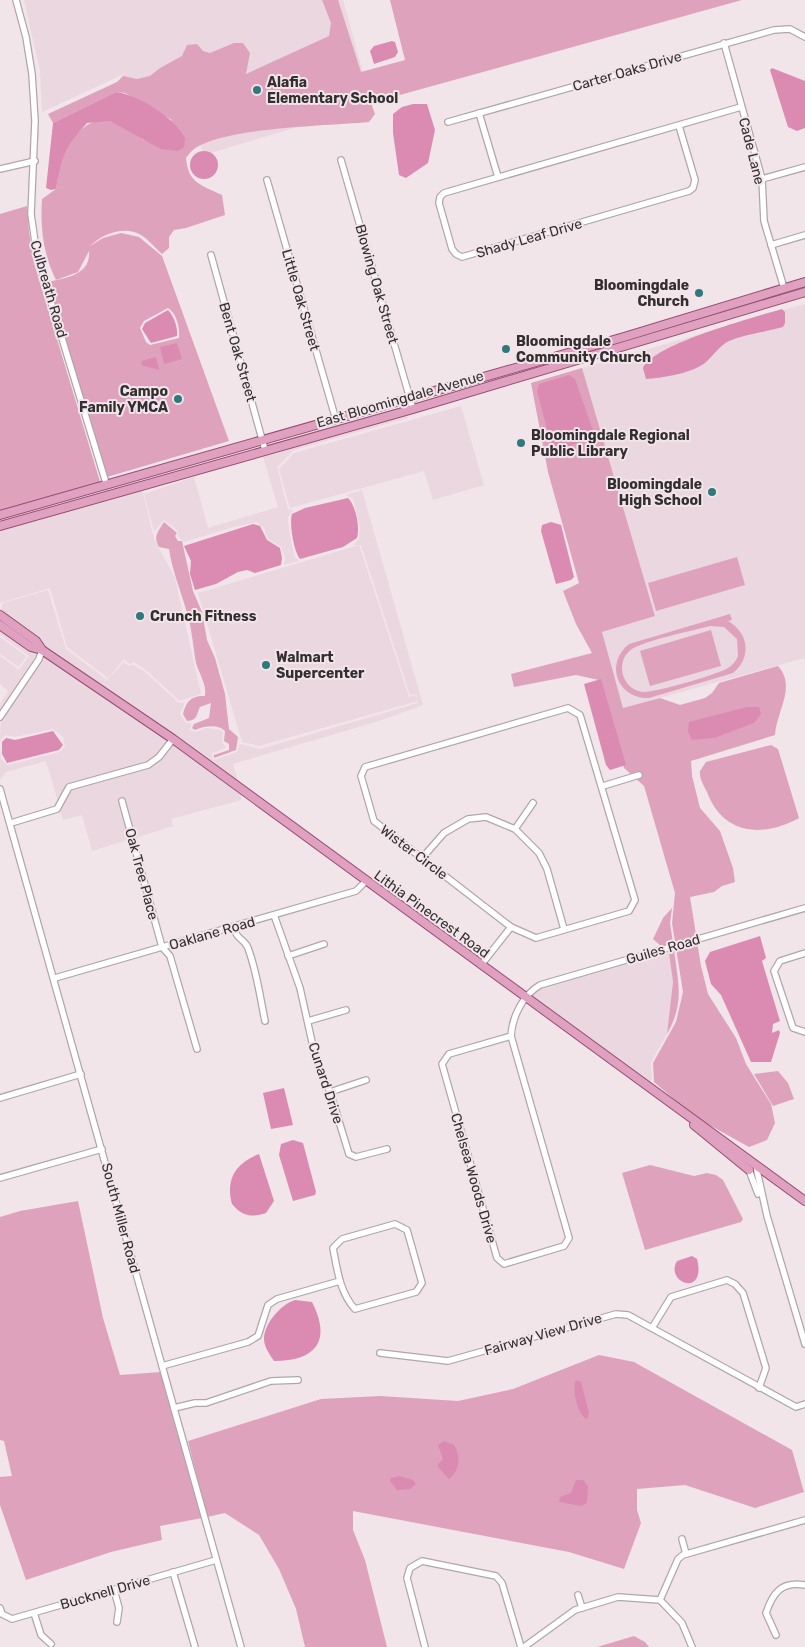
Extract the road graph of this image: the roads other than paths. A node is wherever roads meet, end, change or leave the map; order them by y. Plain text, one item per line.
1 (16, 0) edge
2 (805, 37) edge
3 (724, 43) junction
4 (741, 107) junction
5 (479, 113) junction
6 (448, 122) dead end
7 (680, 126) junction
8 (340, 160) dead end
9 (35, 161) junction
10 (805, 167) edge
11 (0, 169) edge
12 (498, 178) junction
13 (266, 180) dead end
14 (762, 180) junction
15 (805, 235) edge
16 (771, 244) junction
17 (211, 255) dead end
18 (805, 282) edge
19 (784, 288) junction
20 (805, 292) edge
21 (787, 298) junction
22 (624, 337) junction
23 (626, 347) junction
24 (410, 399) junction
25 (413, 409) junction
26 (336, 420) junction
27 (263, 441) junction
28 (265, 450) junction
29 (106, 483) junction
30 (110, 496) junction
31 (0, 515) edge
32 (0, 526) edge
33 (0, 615) edge
34 (0, 625) edge
35 (42, 650) junction
36 (0, 717) edge
37 (172, 740) junction
38 (640, 775) dead end
39 (603, 786) junction
40 (0, 789) edge
41 (122, 801) dead end
42 (533, 803) dead end
43 (11, 823) junction
44 (515, 829) junction
45 (422, 857) junction
46 (366, 881) junction
47 (805, 908) edge
48 (274, 915) junction
49 (234, 927) junction
50 (511, 927) junction
51 (564, 930) junction
52 (324, 944) dead end
53 (162, 947) junction
54 (805, 953) edge
55 (288, 956) junction
56 (481, 965) junction
57 (54, 978) junction
58 (526, 998) junction
59 (346, 1010) dead end
60 (265, 1021) dead end
61 (308, 1022) junction
62 (805, 1032) edge
63 (510, 1036) junction
64 (197, 1049) dead end
65 (81, 1074) junction
66 (366, 1080) dead end
67 (330, 1092) junction
68 (0, 1098) edge
69 (102, 1149) junction
70 (387, 1149) dead end
71 (753, 1168) junction
72 (0, 1178) edge
73 (805, 1201) edge
74 (340, 1281) junction
75 (652, 1328) junction
76 (805, 1344) edge
77 (380, 1353) dead end
78 (162, 1366) junction
79 (298, 1380) dead end
80 (759, 1388) junction
81 (805, 1404) edge
82 (174, 1408) junction
83 (805, 1520) edge
84 (682, 1539) dead end
85 (686, 1554) junction
86 (216, 1560) junction
87 (173, 1572) junction
88 (805, 1585) edge
89 (114, 1590) junction
90 (578, 1595) dead end
91 (660, 1600) junction
92 (0, 1608) edge
93 (582, 1608) junction
94 (34, 1612) junction
95 (117, 1622) dead end
96 (776, 1635) dead end
97 (51, 1644) dead end
98 (196, 1647) edge
99 (241, 1647) edge
100 (425, 1647) edge
101 (523, 1647) edge
102 (692, 1647) edge

1 - 9 street, Culbreath Road
2 - 3 street, Carter Oaks Drive
3 - 4 street, Cade Lane
3 - 5 street, Carter Oaks Drive
4 - 7 street, Shady Leaf Drive
4 - 14 street, Cade Lane
5 - 6 street, Carter Oaks Drive
5 - 12 street
7 - 12 street, Shady Leaf Drive
7 - 12 street, Shady Leaf Drive
8 - 24 street, Blowing Oak Street
9 - 11 street
9 - 29 street, Culbreath Road
10 - 14 street
13 - 26 street, Little Oak Street
14 - 16 street, Cade Lane
15 - 16 street
16 - 19 street, Cade Lane
17 - 27 street, Bent Oak Street
18 - 19 main road, East Bloomingdale Avenue
19 - 21 main road
19 - 22 main road, East Bloomingdale Avenue
20 - 21 main road, East Bloomingdale Avenue
21 - 23 main road, East Bloomingdale Avenue
22 - 23 main road
22 - 24 main road, East Bloomingdale Avenue
23 - 25 main road, East Bloomingdale Avenue
24 - 25 street, Blowing Oak Street
24 - 26 main road, East Bloomingdale Avenue
25 - 28 main road, East Bloomingdale Avenue
26 - 27 main road, East Bloomingdale Avenue
27 - 28 street, Bent Oak Street
27 - 29 main road, East Bloomingdale Avenue
28 - 30 main road, East Bloomingdale Avenue
29 - 30 main road
29 - 31 main road, East Bloomingdale Avenue
30 - 32 main road, East Bloomingdale Avenue
33 - 35 main road, Lithia Pinecrest Road
34 - 35 main road, Lithia Pinecrest Road
35 - 36 street
35 - 37 main road, Lithia Pinecrest Road
37 - 43 street
37 - 46 main road, Lithia Pinecrest Road
38 - 39 street
39 - 45 street, Wister Circle
39 - 51 street, Wister Circle
40 - 43 street, South Miller Road
41 - 53 street, Oak Tree Place
42 - 44 street
43 - 57 street, South Miller Road
44 - 45 street
44 - 51 street
45 - 50 street, Wister Circle
46 - 48 street, Oaklane Road
46 - 56 main road, Lithia Pinecrest Road
47 - 58 street, Guiles Road
48 - 49 street, Oaklane Road
48 - 55 street, Cunard Drive
49 - 53 street, Oaklane Road
49 - 60 street
50 - 51 street, Wister Circle
50 - 56 street
52 - 55 street
53 - 57 street, Oaklane Road
53 - 64 street, Oak Tree Place
54 - 62 street
55 - 61 street, Cunard Drive
56 - 58 main road, Lithia Pinecrest Road
57 - 65 street, South Miller Road
58 - 63 street
58 - 71 main road, Lithia Pinecrest Road
59 - 61 street
61 - 67 street, Cunard Drive
63 - 63 street, Chelsea Woods Drive
65 - 68 street
65 - 69 street, South Miller Road
66 - 67 street
67 - 70 street, Cunard Drive
69 - 72 street
69 - 78 street, South Miller Road
71 - 73 main road, Lithia Pinecrest Road
71 - 76 street
74 - 74 street
74 - 78 street
75 - 77 street, Fairway View Drive
75 - 80 street, Fairway View Drive
75 - 80 street
78 - 82 street, South Miller Road
79 - 82 street
80 - 81 street, Fairway View Drive
82 - 86 street, South Miller Road
83 - 85 street
84 - 85 street
85 - 91 street
86 - 87 street, Bucknell Drive
86 - 99 street, South Miller Road
87 - 89 street, Bucknell Drive
87 - 98 street
88 - 96 street
89 - 94 street, Bucknell Drive
89 - 95 street
90 - 93 street
91 - 93 street
91 - 102 street
92 - 94 street, Bucknell Drive
93 - 101 street
94 - 97 street
100 - 101 street

